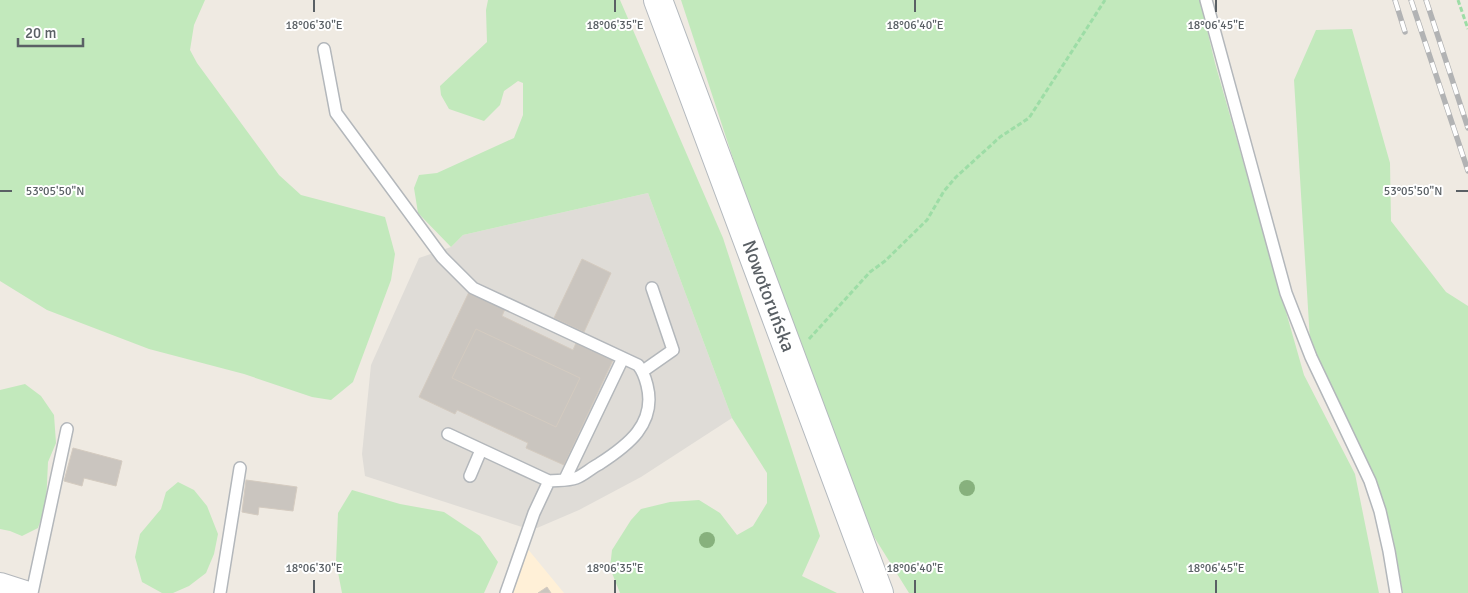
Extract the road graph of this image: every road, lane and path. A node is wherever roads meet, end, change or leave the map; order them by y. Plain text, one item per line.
1 (658, 0) edge
2 (1105, 0) edge
3 (1206, 0) edge
4 (1458, 0) edge
5 (1468, 29) edge
6 (324, 49) dead end
7 (652, 288) dead end
8 (623, 358) junction
9 (792, 358) junction
10 (643, 371) junction
11 (68, 429) dead end
12 (448, 434) dead end
13 (481, 450) junction
14 (240, 468) dead end
15 (470, 476) dead end
16 (566, 480) junction
17 (549, 481) junction
18 (0, 585) edge
19 (25, 593) edge
20 (32, 593) edge
21 (220, 593) edge
22 (506, 593) edge
23 (879, 593) edge
24 (1396, 593) edge

1 - 9 main road, Nowotoruńska
2 - 9 path
3 - 24 lane
4 - 5 path
6 - 8 lane
7 - 10 lane
8 - 10 lane
8 - 16 lane
9 - 23 main road, Nowotoruńska
10 - 16 lane
11 - 20 lane
12 - 13 lane
13 - 15 lane
13 - 17 lane
14 - 21 lane
16 - 17 lane
17 - 22 lane
18 - 19 street

